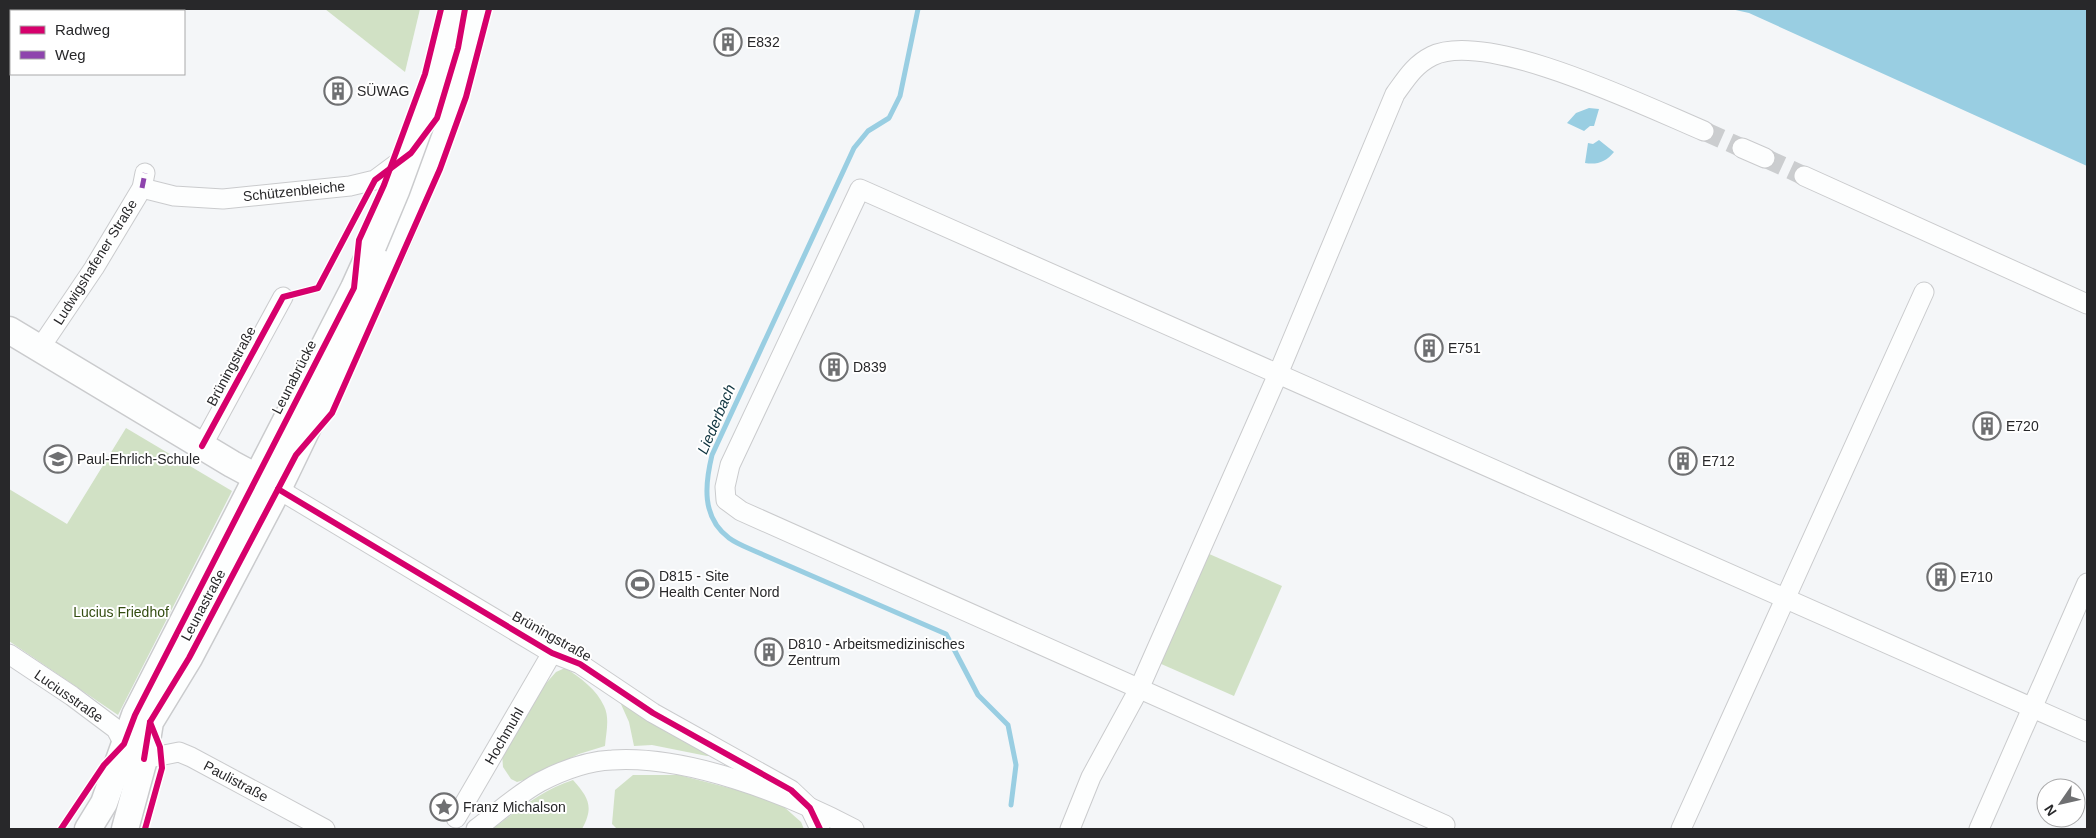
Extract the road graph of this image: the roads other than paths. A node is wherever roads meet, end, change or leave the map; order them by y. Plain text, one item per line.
1 (453, 9) edge
2 (465, 9) edge
3 (478, 9) edge
4 (1704, 131) tunnel mouth
5 (1742, 148) tunnel mouth
6 (1764, 158) tunnel mouth
7 (1804, 176) tunnel mouth
8 (144, 180) joint
9 (382, 251) junction
10 (1924, 292) dead end
11 (282, 297) dead end
12 (2087, 304) edge
13 (9, 330) edge
14 (40, 348) junction
15 (1278, 374) junction
16 (202, 446) junction
17 (267, 484) junction
18 (2087, 583) edge
19 (1786, 599) junction
20 (552, 653) junction
21 (9, 654) edge
22 (1139, 689) junction
23 (2034, 708) junction
24 (2087, 732) edge
25 (124, 744) junction
26 (144, 759) junction
27 (810, 808) junction
28 (456, 818) dead end
29 (1447, 828) edge
30 (88, 829) edge
31 (124, 829) edge
32 (325, 829) edge
33 (476, 829) edge
34 (820, 829) edge
35 (854, 829) edge
36 (1070, 829) edge
37 (1681, 829) edge
38 (1979, 829) edge

1 - 9 main road, Leunabrücke, bridge
2 - 8 street, Schützenbleiche
3 - 9 main road, Leunabrücke
4 - 15 street
5 - 6 street
7 - 12 street
8 - 14 street, Ludwigshafener Straße
9 - 17 main road, Leunabrücke
10 - 19 street
11 - 16 street, Brüningstraße
13 - 14 main road, Brüningstraße
14 - 16 main road, Brüningstraße
15 - 19 street
15 - 22 street
15 - 22 street
16 - 17 main road, Brüningstraße
17 - 20 street, Brüningstraße
17 - 25 main road, Leunastraße
17 - 26 main road, Leunastraße
18 - 23 street
19 - 23 street
19 - 37 street
20 - 27 street, Brüningstraße
20 - 28 street, Hochmuhl
21 - 25 street, Luciusstraße
22 - 29 street
22 - 36 street
23 - 24 street
23 - 38 street
25 - 30 main road, Leunastraße
26 - 31 main road, Leunastraße
26 - 32 street, Paulistraße
27 - 33 street
27 - 34 street
27 - 35 street

